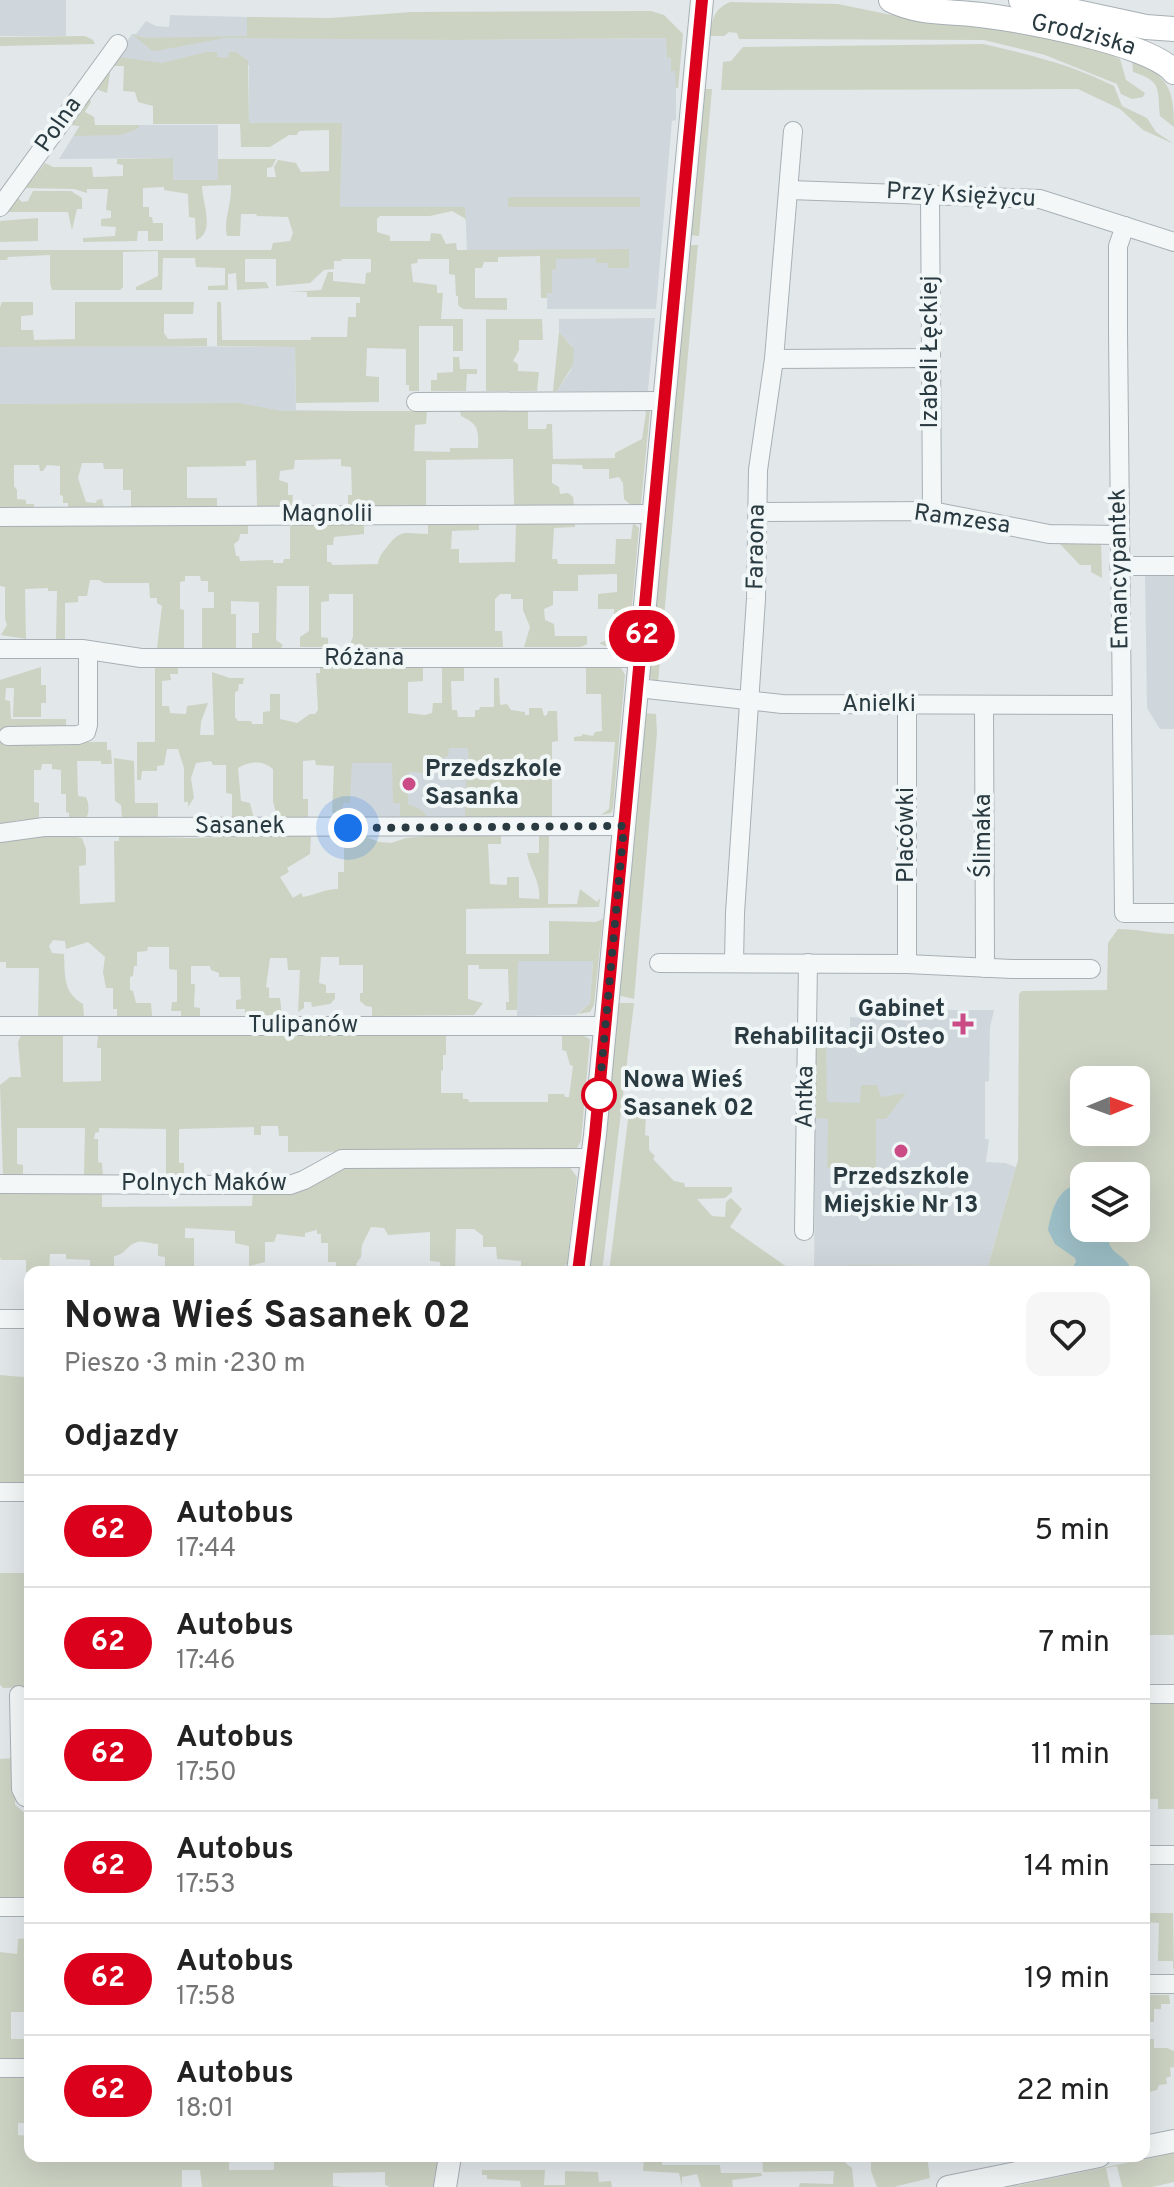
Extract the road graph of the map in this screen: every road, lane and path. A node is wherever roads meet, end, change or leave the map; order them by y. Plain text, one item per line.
1 (702, 0) edge
2 (891, 0) edge
3 (1021, 0) edge
4 (1174, 29) edge
5 (118, 44) dead end
6 (1174, 72) edge
7 (793, 131) dead end
8 (790, 190) junction
9 (930, 194) junction
10 (0, 207) edge
11 (1125, 226) junction
12 (1174, 242) edge
13 (931, 358) junction
14 (774, 359) junction
15 (664, 401) junction
16 (416, 402) dead end
17 (932, 511) junction
18 (758, 512) junction
19 (653, 514) junction
20 (0, 517) edge
21 (1118, 535) junction
22 (1119, 566) junction
23 (1174, 566) edge
24 (0, 649) edge
25 (88, 650) junction
26 (640, 658) junction
27 (638, 688) junction
28 (749, 700) junction
29 (907, 705) junction
30 (984, 705) junction
31 (1122, 705) junction
32 (8, 736) dead end
33 (624, 826) junction
34 (0, 833) edge
35 (1174, 913) edge
36 (659, 963) dead end
37 (734, 963) junction
38 (808, 963) junction
39 (907, 964) junction
40 (985, 968) junction
41 (1091, 969) dead end
42 (0, 1026) edge
43 (605, 1026) junction
44 (593, 1158) junction
45 (0, 1184) edge
46 (804, 1231) dead end
47 (579, 1266) edge
48 (0, 1319) edge
49 (24, 1319) edge
50 (0, 1492) edge
51 (24, 1492) edge
52 (24, 1694) edge
53 (1150, 1694) edge
54 (1174, 1694) edge
55 (0, 1696) edge
56 (24, 1718) edge
57 (24, 1795) edge
58 (1150, 1855) edge
59 (1174, 1855) edge
60 (0, 1907) edge
61 (24, 1907) edge
62 (1150, 1984) edge
63 (1174, 1984) edge
64 (0, 2068) edge
65 (24, 2068) edge
66 (1174, 2141) edge
67 (1150, 2146) edge
68 (449, 2162) edge
69 (1070, 2162) edge
70 (445, 2187) edge
71 (948, 2187) edge

1 - 15 street
2 - 6 main road, Grodziska
3 - 4 main road, Grodziska
5 - 10 street, Polna
7 - 8 street, Faraona
8 - 9 street, Przy Księżycu
8 - 14 street, Faraona
9 - 11 street, Przy Księżycu
9 - 13 street, Izabeli Łęckiej
11 - 12 street, Przy Księżycu
11 - 21 street, Emancypantek
13 - 14 street
13 - 17 street, Izabeli Łęckiej
14 - 18 street, Faraona
15 - 16 street
15 - 19 street
17 - 18 street, Ramzesa
17 - 21 street, Ramzesa
18 - 28 street, Faraona
19 - 20 street, Magnolii
19 - 26 street
21 - 22 street, Emancypantek
22 - 23 street
22 - 31 street, Emancypantek
24 - 25 street, Różana
25 - 26 street, Różana
25 - 32 street
26 - 27 street
27 - 28 street, Anielki
27 - 33 street
28 - 29 street, Anielki
28 - 37 street, Faraona
29 - 30 street, Anielki
29 - 39 street, Placówki
30 - 31 street, Anielki
30 - 40 street, Ślimaka
31 - 35 street, Emancypantek
33 - 34 street, Sasanek
33 - 43 street
36 - 37 street
37 - 38 street
38 - 39 street
38 - 46 street, Antka
39 - 40 street
40 - 41 street
42 - 43 street, Tulipanów
43 - 44 street
44 - 45 street, Polnych Maków
44 - 47 street
48 - 49 street
50 - 51 street
52 - 55 street
53 - 54 street
56 - 57 street
58 - 59 street
60 - 61 street
62 - 63 street
64 - 65 street
66 - 67 street
68 - 70 street
69 - 71 street

